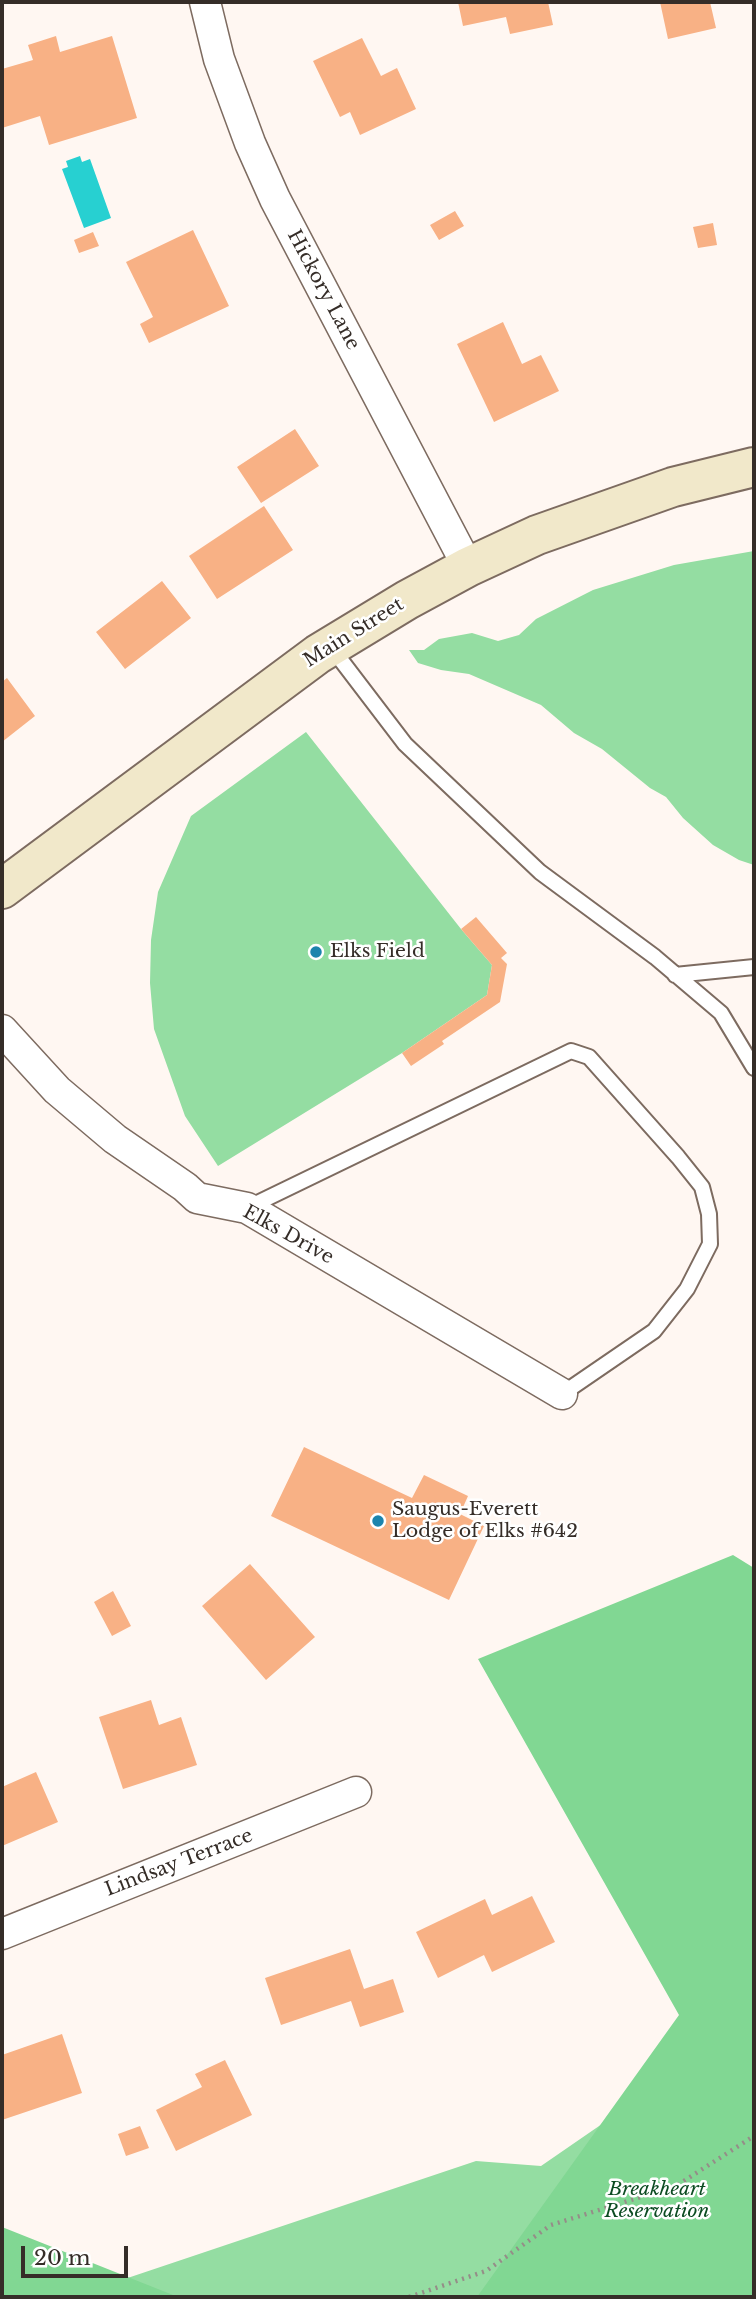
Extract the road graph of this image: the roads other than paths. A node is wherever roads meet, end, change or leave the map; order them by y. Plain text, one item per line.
1 (205, 2) edge
2 (754, 467) edge
3 (468, 567) junction
4 (330, 646) junction
5 (2, 889) edge
6 (754, 967) edge
7 (676, 975) junction
8 (2, 1030) edge
9 (754, 1068) edge
10 (247, 1208) junction
11 (562, 1394) joint
12 (356, 1792) dead end
13 (2, 1934) edge

1 - 3 street, Hickory Lane
2 - 3 main road, Main Street
3 - 4 main road, Main Street
4 - 5 main road, Main Street
4 - 7 lane
6 - 7 lane
7 - 9 lane
8 - 10 street, Elks Drive
10 - 11 street, Elks Drive
10 - 11 lane
12 - 13 street, Lindsay Terrace

